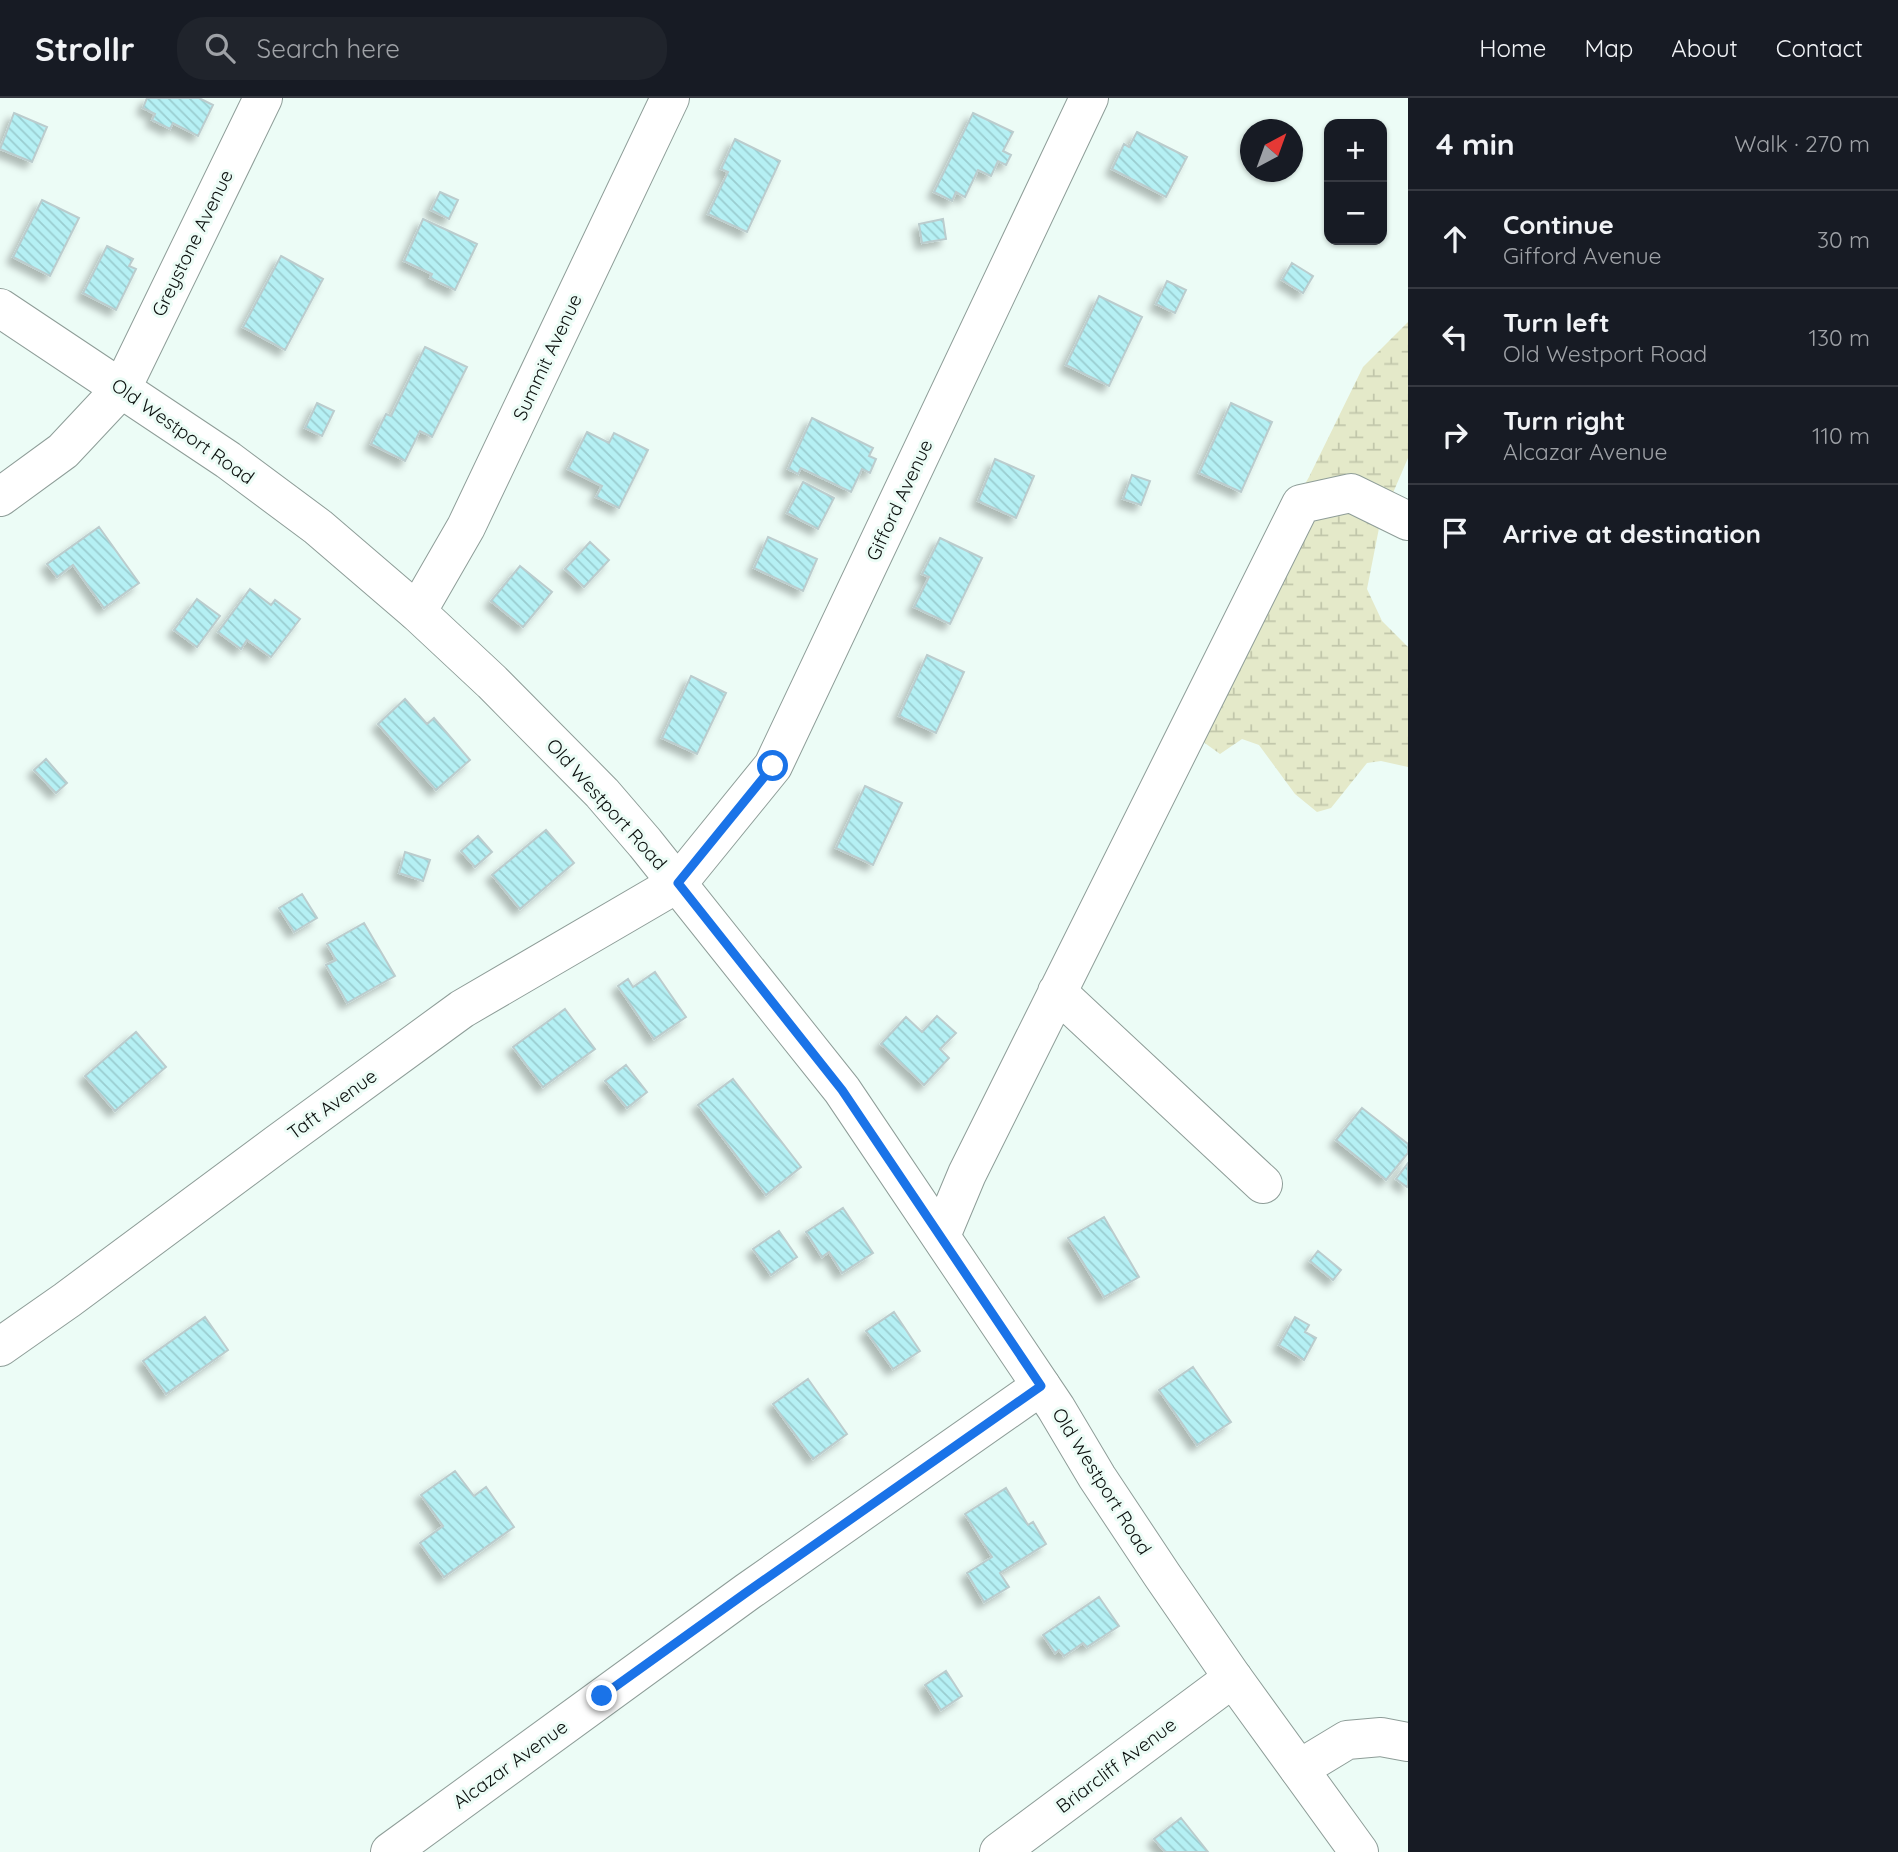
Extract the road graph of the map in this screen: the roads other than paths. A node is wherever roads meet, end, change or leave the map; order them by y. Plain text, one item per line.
1 (263, 98) edge
2 (670, 98) edge
3 (1089, 98) edge
4 (0, 308) edge
5 (122, 388) junction
6 (0, 497) edge
7 (1408, 521) edge
8 (417, 612) junction
9 (678, 883) junction
10 (1057, 992) junction
11 (1263, 1184) dead end
12 (941, 1236) junction
13 (0, 1347) edge
14 (1041, 1386) junction
15 (1233, 1678) junction
16 (1408, 1742) edge
17 (1299, 1769) junction
18 (390, 1852) edge
19 (999, 1852) edge
20 (1359, 1852) edge

1 - 5 street, Greystone Avenue
2 - 8 street, Summit Avenue
3 - 9 street, Gifford Avenue
4 - 5 street, Old Westport Road
5 - 6 street, Greystone Avenue
5 - 8 street, Old Westport Road
7 - 10 street
8 - 9 street, Old Westport Road
9 - 12 street, Old Westport Road
9 - 13 street, Taft Avenue
10 - 11 street
10 - 12 street
12 - 14 street, Old Westport Road
14 - 15 street, Old Westport Road
14 - 18 street, Alcazar Avenue
15 - 17 street, Old Westport Road
15 - 19 street, Briarcliff Avenue
16 - 17 street
17 - 20 street, Old Westport Road

